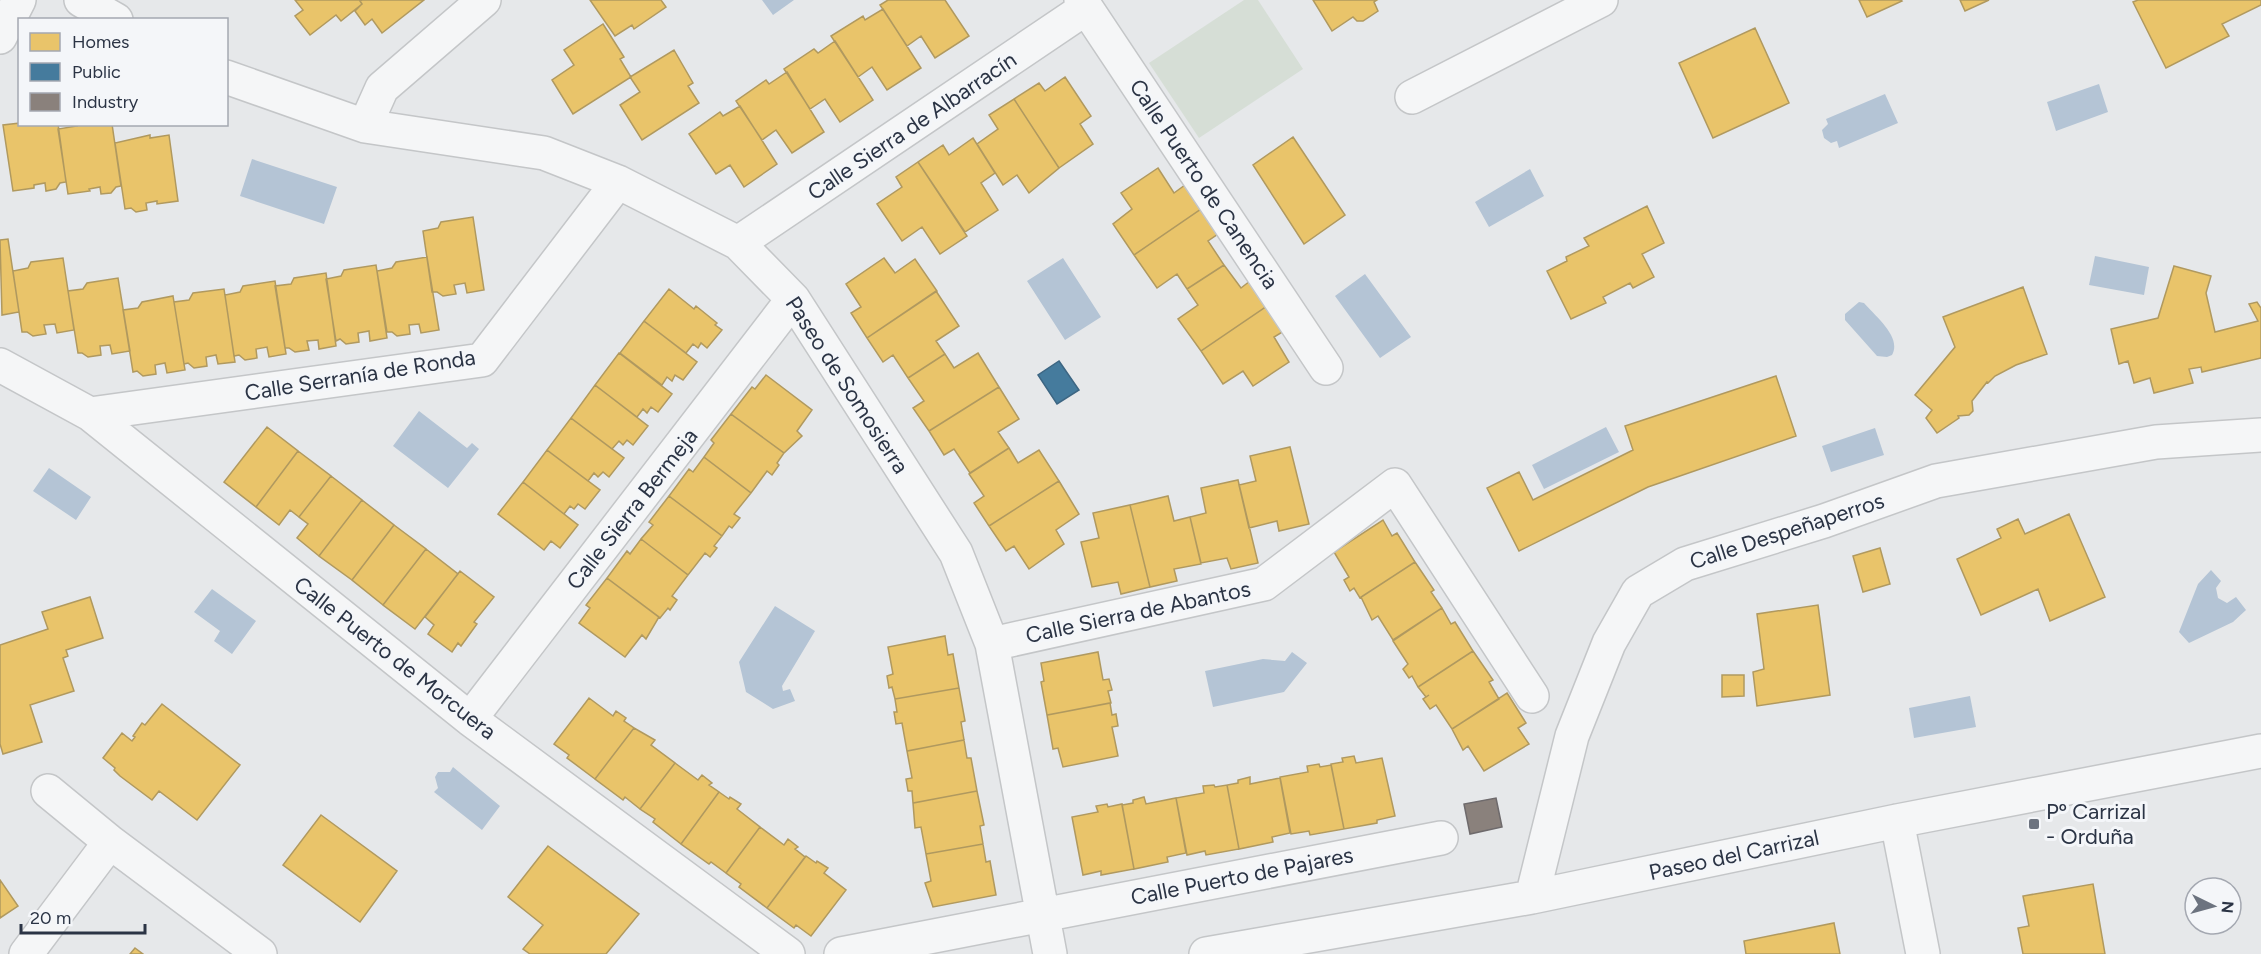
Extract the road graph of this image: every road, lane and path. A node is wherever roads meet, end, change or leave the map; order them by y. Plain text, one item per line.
1 (19, 0) edge
2 (81, 0) edge
3 (484, 0) edge
4 (1601, 0) edge
5 (1084, 4) edge
6 (112, 18) edge
7 (0, 37) edge
8 (228, 78) edge
9 (1412, 97) dead end
10 (365, 126) junction
11 (618, 182) junction
12 (738, 243) junction
13 (793, 299) junction
14 (0, 365) edge
15 (1326, 368) dead end
16 (90, 414) junction
17 (2261, 435) edge
18 (992, 644) junction
19 (1532, 696) dead end
20 (470, 720) junction
21 (2261, 751) edge
22 (48, 791) dead end
23 (1897, 821) junction
24 (1441, 838) dead end
25 (110, 842) junction
26 (1532, 897) junction
27 (1043, 914) junction
28 (26, 954) edge
29 (260, 954) edge
30 (788, 954) edge
31 (841, 954) edge
32 (1050, 954) edge
33 (1206, 954) edge
34 (1923, 954) edge

1 - 7 street
2 - 6 street
3 - 10 street
4 - 9 street
5 - 12 street, Calle Sierra de Albarracín
5 - 15 street, Calle Puerto de Canencia
8 - 10 street, Paseo de Somosierra
10 - 11 street, Paseo de Somosierra
11 - 12 street, Paseo de Somosierra
11 - 16 street, Calle Serranía de Ronda
12 - 13 street, Paseo de Somosierra
13 - 18 street, Paseo de Somosierra
13 - 20 street, Calle Sierra Bermeja
14 - 16 street, Calle Puerto de Morcuera
16 - 20 street, Calle Puerto de Morcuera
17 - 26 street, Calle Despeñaperros
18 - 19 street, Calle Sierra de Abantos
18 - 27 street, Paseo de Somosierra
20 - 30 street, Calle Puerto de Morcuera
21 - 23 street, Paseo del Carrizal
22 - 25 street
23 - 26 street, Paseo del Carrizal
23 - 34 street
24 - 27 street, Calle Puerto de Pajares
25 - 28 street
25 - 29 street
26 - 33 street, Paseo del Carrizal
27 - 31 street
27 - 32 street, Paseo de Somosierra

